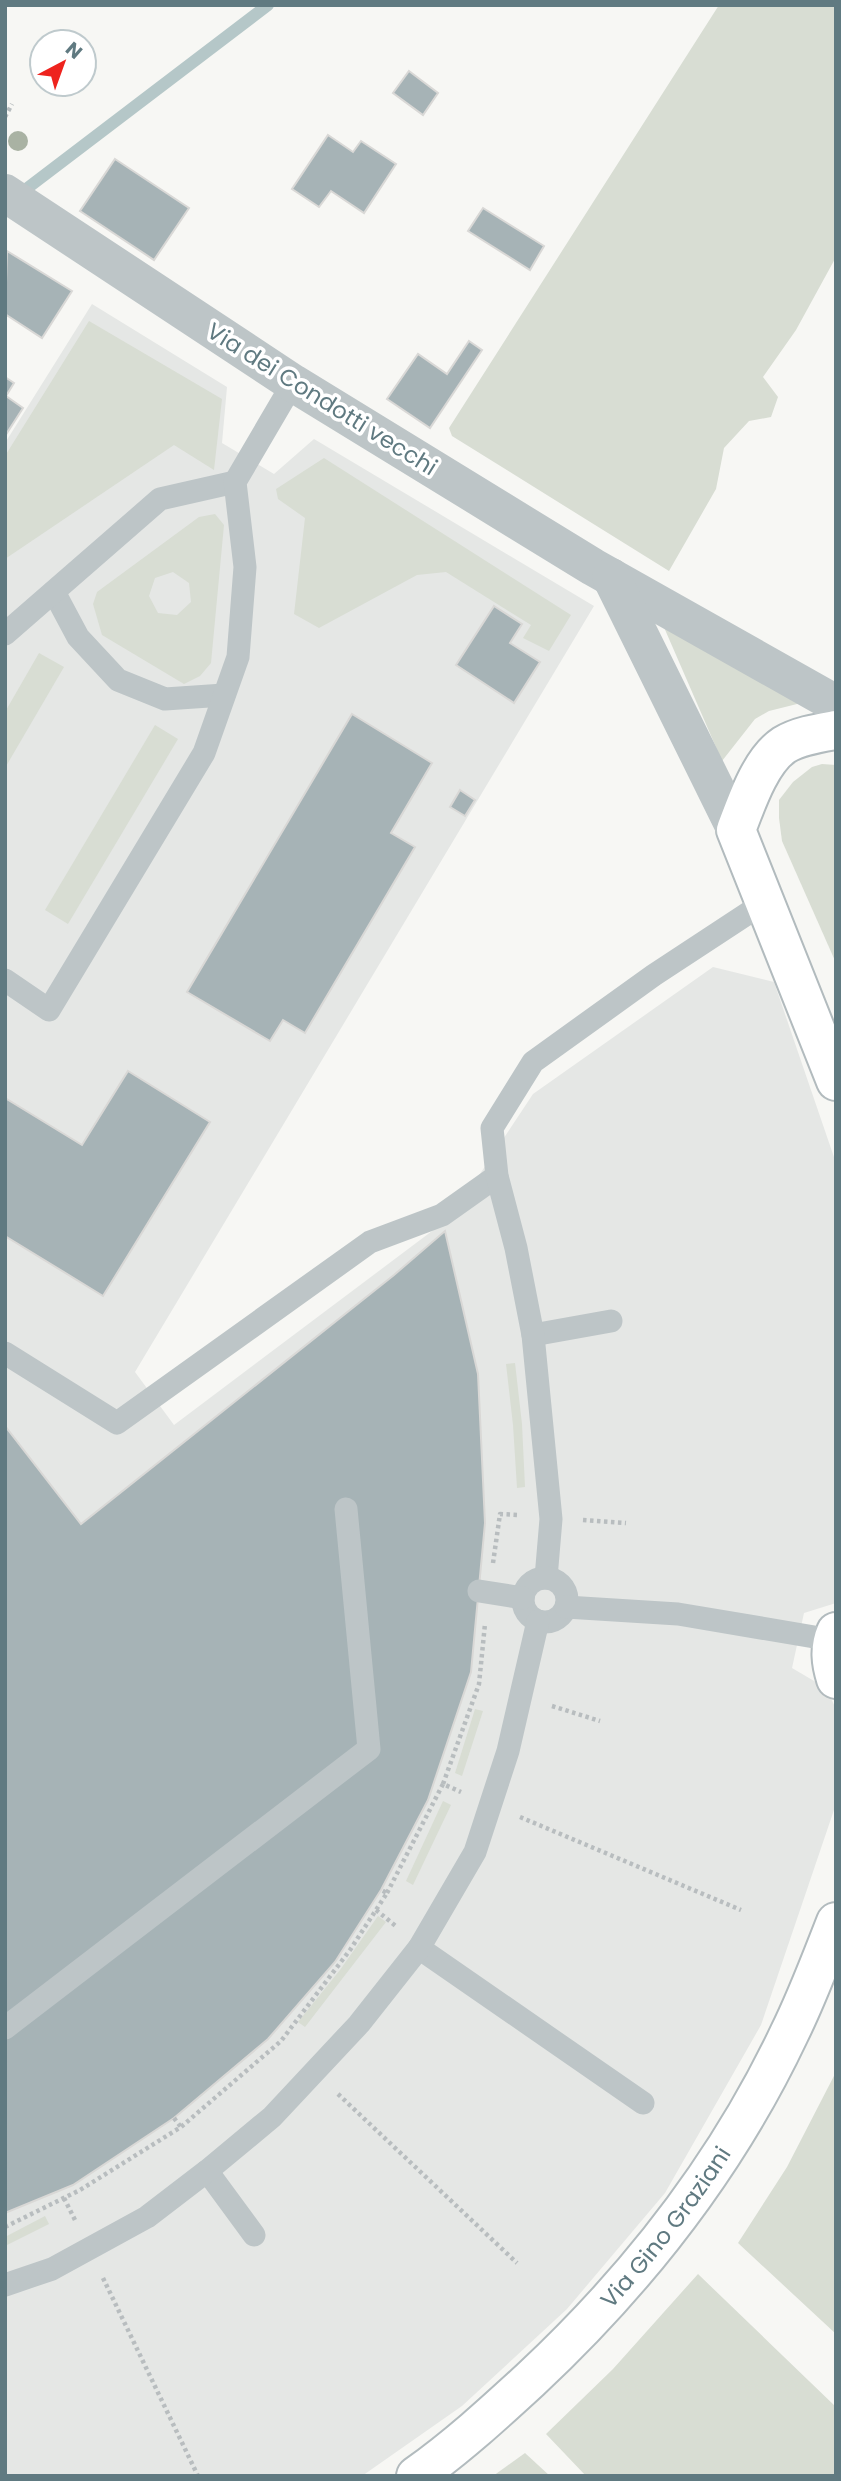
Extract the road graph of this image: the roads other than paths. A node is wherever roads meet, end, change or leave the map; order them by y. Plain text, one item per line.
1 (5, 193) edge
2 (293, 383) junction
3 (234, 482) junction
4 (611, 577) junction
5 (54, 592) junction
6 (5, 634) edge
7 (225, 695) junction
8 (836, 704) edge
9 (836, 730) edge
10 (736, 830) junction
11 (765, 902) junction
12 (793, 971) junction
13 (5, 980) edge
14 (836, 1005) edge
15 (836, 1081) edge
16 (497, 1176) junction
17 (611, 1321) dead end
18 (533, 1335) junction
19 (5, 1353) edge
20 (346, 1509) dead end
21 (546, 1578) junction
22 (484, 1592) road end
23 (523, 1598) junction
24 (566, 1606) junction
25 (538, 1621) junction
26 (834, 1636) edge
27 (836, 1679) edge
28 (836, 1922) edge
29 (419, 1948) junction
30 (5, 2028) edge
31 (643, 2103) dead end
32 (207, 2171) junction
33 (254, 2235) dead end
34 (5, 2285) edge
35 (416, 2476) edge

1 - 2 street, Via dei Condotti vecchi
2 - 3 lane
2 - 4 street, Via dei Condotti vecchi
3 - 5 lane
3 - 7 lane
4 - 8 street, Via dei Condotti vecchi
4 - 10 street
5 - 6 lane
5 - 7 lane
7 - 13 lane
9 - 10 street
10 - 11 street
11 - 12 street
11 - 16 lane
12 - 14 street
12 - 15 street
16 - 18 lane
16 - 19 lane
17 - 18 lane
18 - 21 lane
20 - 30 lane
21 - 23 lane
21 - 24 lane
22 - 23 lane
23 - 25 lane
24 - 25 lane
24 - 26 lane
25 - 29 lane
26 - 27 street
28 - 35 street, Via Gino Graziani
29 - 31 lane
29 - 32 lane
32 - 33 lane
32 - 34 lane

